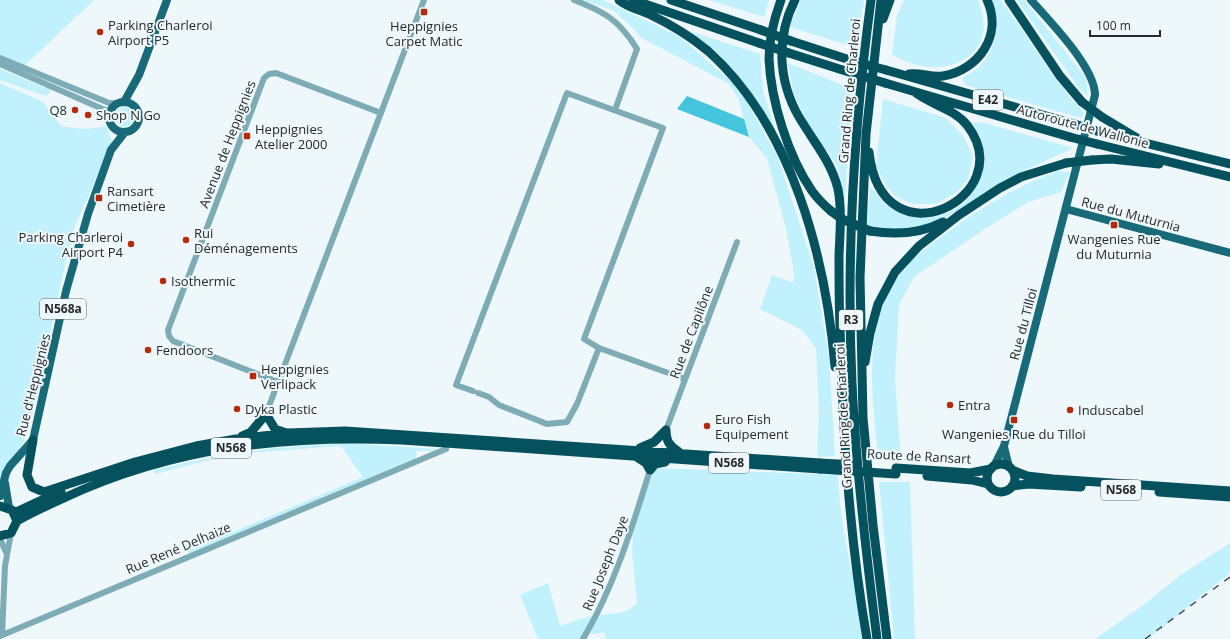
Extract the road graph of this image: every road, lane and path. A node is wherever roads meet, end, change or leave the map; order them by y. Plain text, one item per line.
1 (167, 0) edge
2 (424, 0) edge
3 (574, 0) edge
4 (619, 0) edge
5 (633, 0) edge
6 (671, 0) edge
7 (781, 0) edge
8 (794, 0) edge
9 (871, 0) edge
10 (881, 0) edge
11 (890, 0) edge
12 (987, 0) edge
13 (1009, 0) edge
14 (1031, 0) edge
15 (877, 31) junction
16 (0, 58) edge
17 (0, 64) edge
18 (139, 75) junction
19 (902, 75) junction
20 (916, 93) junction
21 (121, 103) junction
22 (134, 106) junction
23 (615, 110) junction
24 (381, 113) junction
25 (110, 115) junction
26 (113, 127) junction
27 (125, 132) junction
28 (866, 134) junction
29 (1149, 144) junction
30 (112, 150) junction
31 (1170, 163) junction
32 (1230, 164) edge
33 (1230, 177) edge
34 (1066, 209) junction
35 (959, 215) junction
36 (738, 242) dead end
37 (1230, 253) edge
38 (599, 348) junction
39 (862, 369) junction
40 (685, 379) junction
41 (278, 382) junction
42 (842, 397) junction
43 (266, 414) junction
44 (666, 430) junction
45 (288, 433) junction
46 (236, 439) junction
47 (33, 440) junction
48 (457, 444) junction
49 (1004, 446) junction
50 (446, 449) joint
51 (638, 453) junction
52 (678, 456) junction
53 (993, 467) junction
54 (1010, 469) junction
55 (650, 470) junction
56 (896, 471) junction
57 (4, 479) junction
58 (82, 480) junction
59 (988, 484) junction
60 (1012, 486) junction
61 (1230, 491) edge
62 (0, 496) edge
63 (1230, 497) edge
64 (10, 512) edge
65 (11, 533) junction
66 (0, 537) edge
67 (7, 554) junction
68 (1, 635) edge
69 (583, 639) edge
70 (867, 639) edge
71 (877, 639) edge
72 (886, 639) edge

1 - 18 main road, N568a
2 - 24 street
3 - 23 street
4 - 42 highway
5 - 20 highway, Autoroute de Wallonie / E42, bridge
6 - 19 highway, Autoroute de Wallonie / E42, bridge
7 - 35 highway, bridge
8 - 42 highway
9 - 71 highway, Grand Ring de Charleroi / R3
10 - 15 highway, Grand Ring de Charleroi / R3
11 - 15 highway
12 - 19 highway
13 - 29 highway, bridge
14 - 34 main road, Rue du Muturnia
15 - 28 highway, Grand Ring de Charleroi / R3
16 - 21 street
17 - 25 street
18 - 21 main road, N568a
18 - 22 main road, N568a
19 - 29 highway, Autoroute de Wallonie / E42, bridge
20 - 28 highway
20 - 31 highway, Autoroute de Wallonie / E42, bridge
21 - 22 main road
21 - 25 main road, N568a
22 - 27 main road, N568a
23 - 38 street
23 - 38 street
24 - 41 street
24 - 41 street, Avenue de Heppignies
25 - 26 main road, N568a
26 - 27 main road
26 - 30 main road, Rue d'Heppignies / N568a
27 - 30 main road, Rue d'Heppignies / N568a
28 - 39 highway, Grand Ring de Charleroi / R3
29 - 32 highway, Autoroute de Wallonie / E42
30 - 47 main road, Rue d'Heppignies / N568a
31 - 33 highway, Autoroute de Wallonie / E42
31 - 35 highway, bridge
34 - 37 main road, Rue du Muturnia
34 - 49 main road, Rue du Tilloi
35 - 39 highway
36 - 40 street, Rue de Capilône
38 - 40 street
39 - 72 highway, Grand Ring de Charleroi / R3
40 - 44 street, Rue de Capilône
41 - 43 street
42 - 70 highway
43 - 45 highway
43 - 46 highway
44 - 51 highway
44 - 52 highway
45 - 46 highway, N568
45 - 51 highway, N568
46 - 58 highway, N568
47 - 57 main road, Rue d'Heppignies / N568a
47 - 58 highway
48 - 50 highway
48 - 51 highway, N568
48 - 64 highway, N568
49 - 53 main road, Rue du Tilloi
49 - 54 main road, Rue du Tilloi
50 - 68 street, Rue René Delhaize
51 - 52 highway, N568
51 - 55 highway
52 - 55 highway
52 - 56 highway, Route de Ransart / N568, bridge
53 - 54 highway, N568
53 - 56 highway, Route de Ransart / N568
53 - 59 highway
54 - 60 highway
54 - 61 highway, N568
55 - 69 street, Rue Joseph Daye
56 - 59 highway, Route de Ransart / N568
57 - 62 main road, Rue d'Heppignies / N568a
57 - 64 main road
58 - 64 highway, N568
59 - 60 highway, N568
60 - 63 highway, N568
64 - 65 highway
65 - 66 highway
65 - 67 street
66 - 67 street
67 - 68 street

